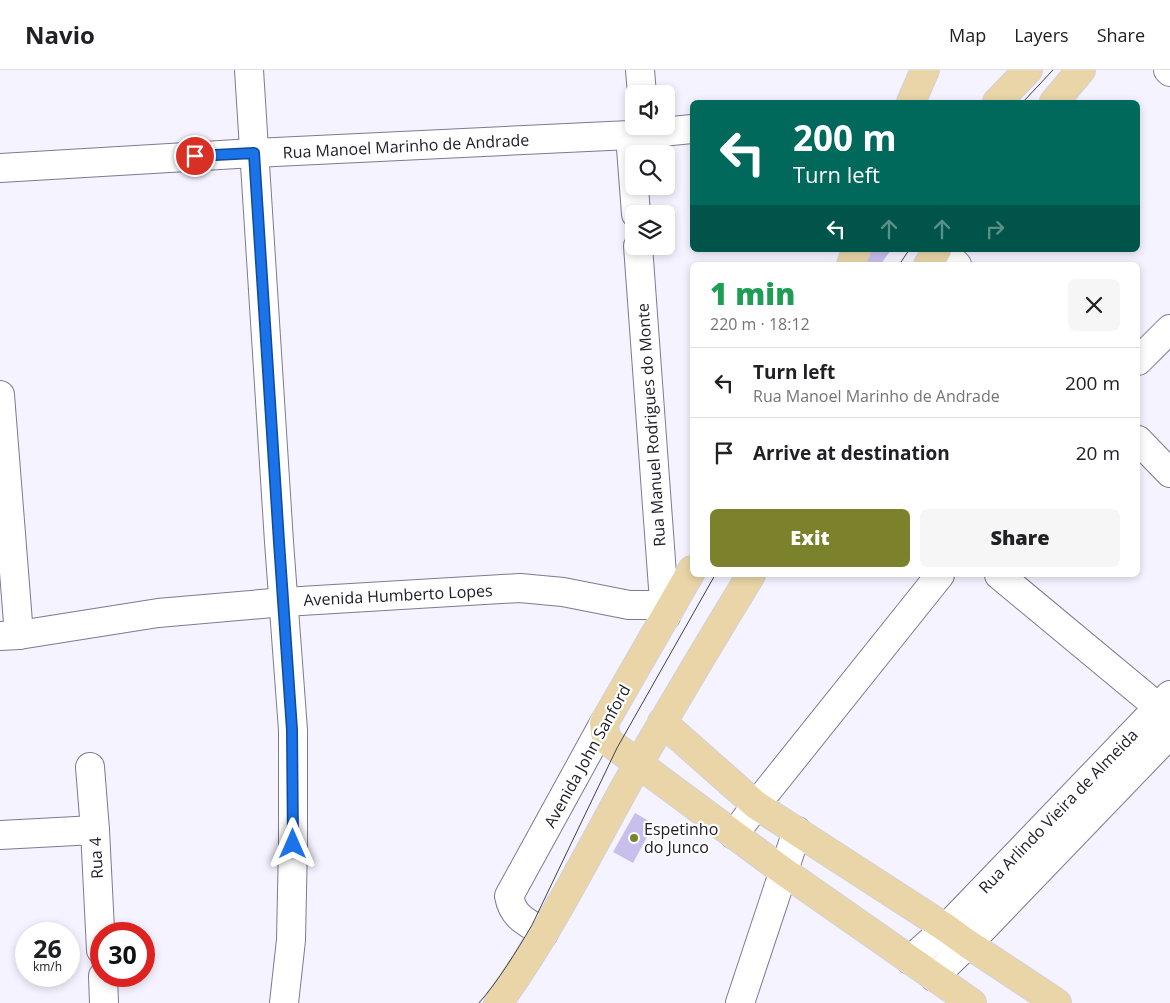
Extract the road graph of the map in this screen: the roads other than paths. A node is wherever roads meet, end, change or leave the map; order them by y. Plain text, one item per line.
1 (249, 70) edge
2 (640, 70) edge
3 (925, 70) edge
4 (1028, 70) edge
5 (1081, 70) edge
6 (641, 85) edge
7 (913, 100) edge
8 (999, 100) edge
9 (1056, 100) edge
10 (690, 129) edge
11 (675, 130) edge
12 (625, 133) edge
13 (639, 135) edge
14 (254, 153) junction
15 (0, 168) edge
16 (636, 205) edge
17 (944, 252) edge
18 (639, 255) edge
19 (954, 262) edge
20 (1170, 329) edge
21 (1140, 359) edge
22 (0, 395) edge
23 (1140, 442) edge
24 (1170, 473) edge
25 (690, 573) edge
26 (750, 577) edge
27 (938, 577) edge
28 (1002, 577) edge
29 (284, 602) junction
30 (665, 610) junction
31 (10, 636) edge
32 (1166, 707) edge
33 (662, 722) junction
34 (604, 723) junction
35 (1170, 734) edge
36 (639, 764) junction
37 (90, 767) dead end
38 (756, 804) junction
39 (95, 830) junction
40 (797, 831) junction
41 (0, 835) edge
42 (734, 836) junction
43 (783, 871) junction
44 (100, 922) edge
45 (946, 928) junction
46 (544, 933) junction
47 (968, 944) junction
48 (910, 960) junction
49 (934, 977) junction
50 (103, 987) edge
51 (104, 1003) edge
52 (284, 1003) edge
53 (498, 1003) edge
54 (740, 1003) edge
55 (972, 1003) edge
56 (1057, 1003) edge

1 - 14 street
2 - 6 street
3 - 7 main road
4 - 8 main road
5 - 9 main road
10 - 11 street, Rua Manoel Marinho de Andrade
12 - 14 street, Rua Manoel Marinho de Andrade
13 - 16 street
14 - 15 street, Rua Manoel Marinho de Andrade
14 - 29 street
17 - 19 street
18 - 30 street, Rua Manuel Rodrigues do Monte
20 - 21 street
22 - 31 street
23 - 24 street
25 - 30 main road, Avenida John Sanford
26 - 33 main road
27 - 38 street
28 - 32 street
29 - 30 street, Avenida Humberto Lopes
29 - 31 street, Avenida Humberto Lopes
29 - 52 street
30 - 34 main road, Avenida John Sanford
32 - 45 street, Rua Arlindo Vieira de Almeida
33 - 36 main road
33 - 38 main road
34 - 36 main road
34 - 46 street, Avenida John Sanford
35 - 47 street, Rua Arlindo Vieira de Almeida
36 - 42 main road
36 - 46 main road
37 - 39 street, Rua 4
38 - 40 main road
38 - 42 street
39 - 41 street
39 - 44 street, Rua 4
40 - 43 street
40 - 45 main road
42 - 43 main road
43 - 48 main road
43 - 54 street
45 - 47 main road
45 - 48 street, Rua Arlindo Vieira de Almeida
46 - 53 main road
47 - 49 street, Rua Arlindo Vieira de Almeida
47 - 56 main road
48 - 49 main road
49 - 55 main road
50 - 51 street

